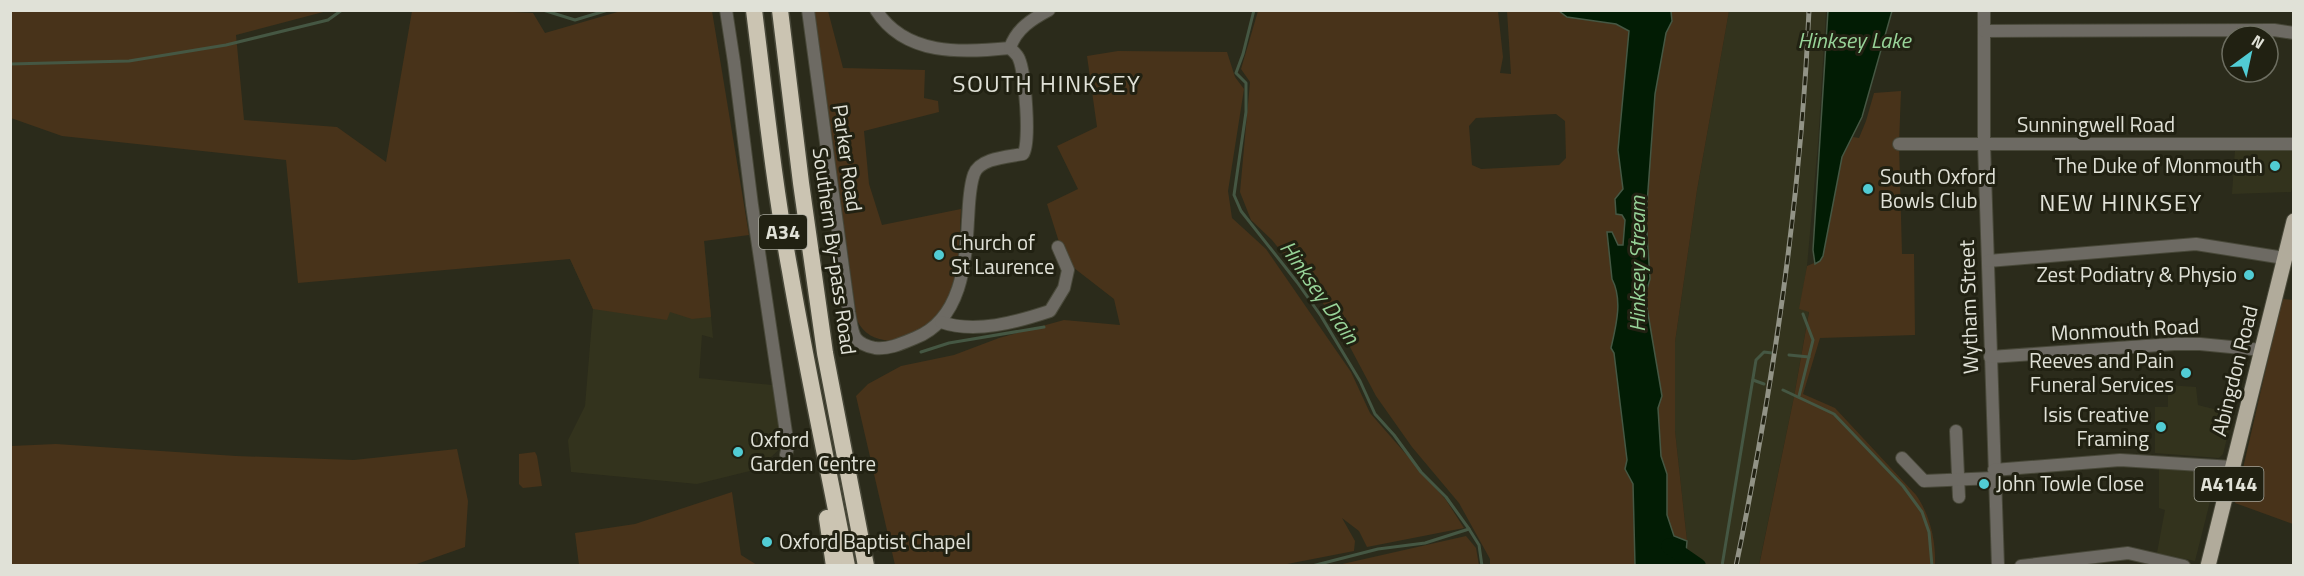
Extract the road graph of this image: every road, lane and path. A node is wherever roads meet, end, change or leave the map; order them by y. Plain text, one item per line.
1 (726, 10) edge
2 (754, 10) edge
3 (780, 10) edge
4 (808, 10) edge
5 (876, 10) edge
6 (1049, 10) edge
7 (1983, 10) edge
8 (1984, 31) junction
9 (2294, 33) edge
10 (1010, 48) junction
11 (1899, 144) dead end
12 (1984, 144) junction
13 (2294, 144) edge
14 (2294, 221) edge
15 (1060, 252) dead end
16 (2284, 258) junction
17 (1988, 261) junction
18 (941, 322) junction
19 (2262, 350) junction
20 (1990, 357) junction
21 (1956, 431) dead end
22 (823, 451) junction
23 (786, 455) dead end
24 (1902, 458) dead end
25 (2233, 467) junction
26 (1994, 474) junction
27 (1959, 479) junction
28 (851, 496) junction
29 (1959, 497) dead end
30 (834, 566) edge
31 (847, 566) edge
32 (866, 566) edge
33 (872, 566) edge
34 (1998, 566) edge
35 (2021, 566) edge
36 (2184, 566) edge
37 (2208, 566) edge

1 - 23 street
2 - 22 highway, Southern By-pass Road / A34
3 - 28 highway, Southern By-pass Road / A34
4 - 18 street, Parker Road
5 - 10 street
6 - 10 street
7 - 8 street, Wytham Street
8 - 9 street
8 - 12 street, Wytham Street
10 - 18 street
11 - 12 street, Sunningwell Road
12 - 13 street, Sunningwell Road
12 - 17 street, Wytham Street
14 - 16 main road, Abingdon Road / A4144
15 - 18 street
16 - 17 street
16 - 19 main road, Abingdon Road / A4144
17 - 20 street, Wytham Street
19 - 20 street, Monmouth Road
19 - 25 main road, Abingdon Road / A4144
20 - 26 street, Wytham Street
21 - 27 street
22 - 30 highway
22 - 31 highway, A34
24 - 27 street
25 - 26 street
25 - 37 main road, Abingdon Road / A4144
26 - 27 street
26 - 34 street, Wytham Street
27 - 29 street
28 - 32 highway, A34
28 - 33 highway
35 - 36 street

